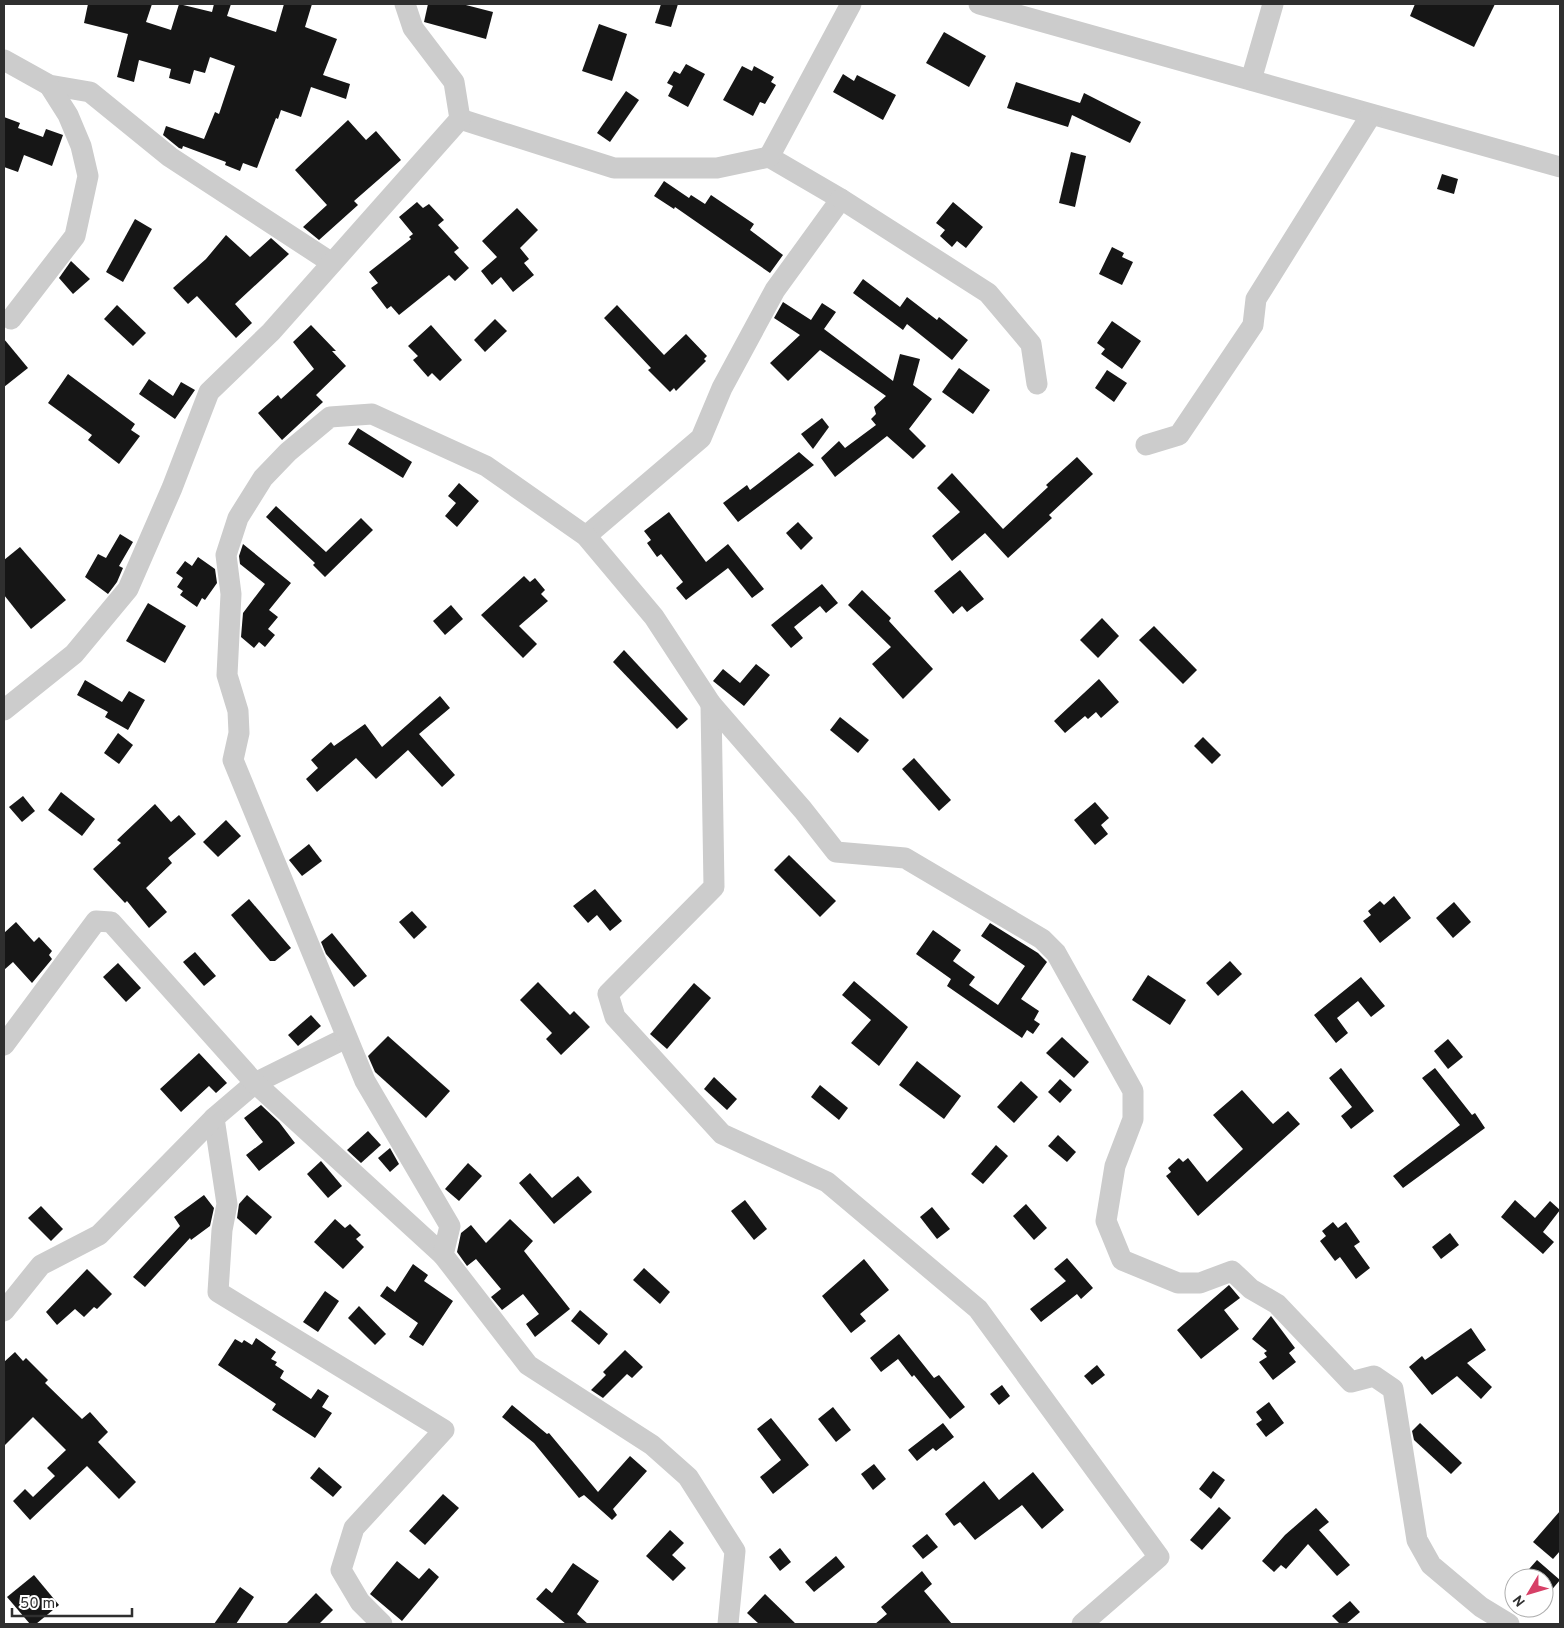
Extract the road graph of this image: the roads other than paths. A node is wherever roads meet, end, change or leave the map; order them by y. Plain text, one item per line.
1 (404, 4) edge
2 (851, 4) edge
3 (979, 4) edge
4 (1273, 4) edge
5 (1039, 12) edge
6 (4, 60) edge
7 (1251, 80) junction
8 (49, 85) junction
9 (1371, 115) junction
10 (460, 119) junction
11 (769, 157) junction
12 (1560, 167) edge
13 (841, 199) junction
14 (332, 263) junction
15 (11, 319) dead end
16 (1037, 384) dead end
17 (1146, 444) dead end
18 (586, 536) junction
19 (711, 704) junction
20 (4, 710) edge
21 (346, 1038) junction
22 (4, 1045) edge
23 (255, 1083) junction
24 (214, 1118) junction
25 (443, 1255) junction
26 (4, 1311) edge
27 (382, 1624) edge
28 (728, 1624) edge
29 (1082, 1624) edge
30 (1509, 1624) edge

1 - 10 street
2 - 11 street
3 - 5 street
4 - 7 street
5 - 7 street
6 - 8 street
7 - 9 street
8 - 14 street
8 - 15 street
9 - 12 street
9 - 17 street
10 - 11 street
10 - 14 street
11 - 13 street
13 - 16 street
13 - 18 street
14 - 20 street
18 - 19 street
18 - 21 street
19 - 29 street
19 - 30 street
21 - 23 street
21 - 25 street
22 - 23 street
23 - 24 street
23 - 25 street
24 - 26 street
24 - 27 street
25 - 28 street

